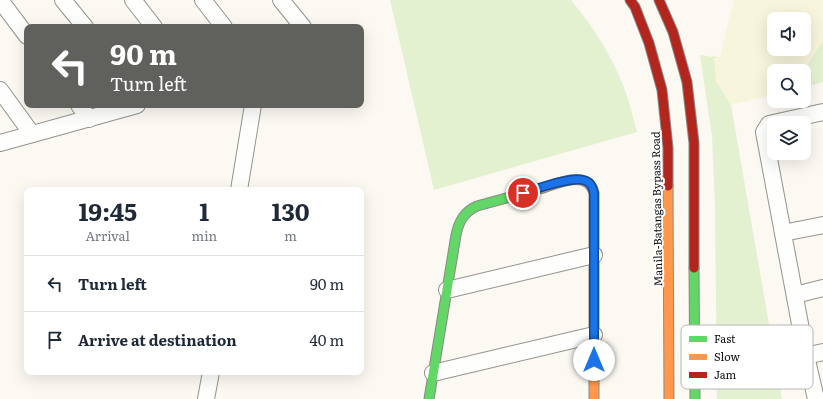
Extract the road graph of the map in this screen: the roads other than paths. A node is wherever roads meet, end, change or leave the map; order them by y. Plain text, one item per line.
1 (0, 0) edge
2 (63, 0) edge
3 (133, 0) edge
4 (203, 0) edge
5 (281, 0) edge
6 (630, 0) edge
7 (659, 0) edge
8 (83, 24) edge
9 (152, 24) edge
10 (222, 24) edge
11 (301, 24) edge
12 (24, 32) edge
13 (0, 90) edge
14 (81, 108) edge
15 (128, 108) edge
16 (253, 108) edge
17 (823, 112) edge
18 (89, 119) junction
19 (32, 134) junction
20 (0, 143) edge
21 (240, 187) edge
22 (823, 225) edge
23 (783, 233) junction
24 (594, 256) junction
25 (823, 288) edge
26 (447, 290) junction
27 (795, 295) junction
28 (695, 325) edge
29 (800, 325) edge
30 (594, 335) junction
31 (823, 352) edge
32 (813, 354) edge
33 (433, 373) junction
34 (210, 375) edge
35 (813, 386) edge
36 (695, 389) edge
37 (206, 399) edge
38 (429, 399) edge
39 (594, 399) edge
40 (670, 399) edge
41 (695, 399) edge
42 (816, 399) edge

1 - 12 street
2 - 8 street
3 - 9 street
4 - 10 street
5 - 11 street
6 - 40 main road, Manila-Batangas Bypass Road
7 - 28 main road
13 - 19 street
14 - 18 street
15 - 18 street
16 - 21 street
17 - 23 street
18 - 19 street
19 - 20 street
22 - 23 street
23 - 27 street
24 - 26 street
24 - 26 main road
24 - 30 main road
25 - 27 street
26 - 33 main road
27 - 29 street
30 - 33 street
30 - 39 main road
31 - 32 street
33 - 38 main road
34 - 37 street
35 - 42 street
36 - 41 main road

